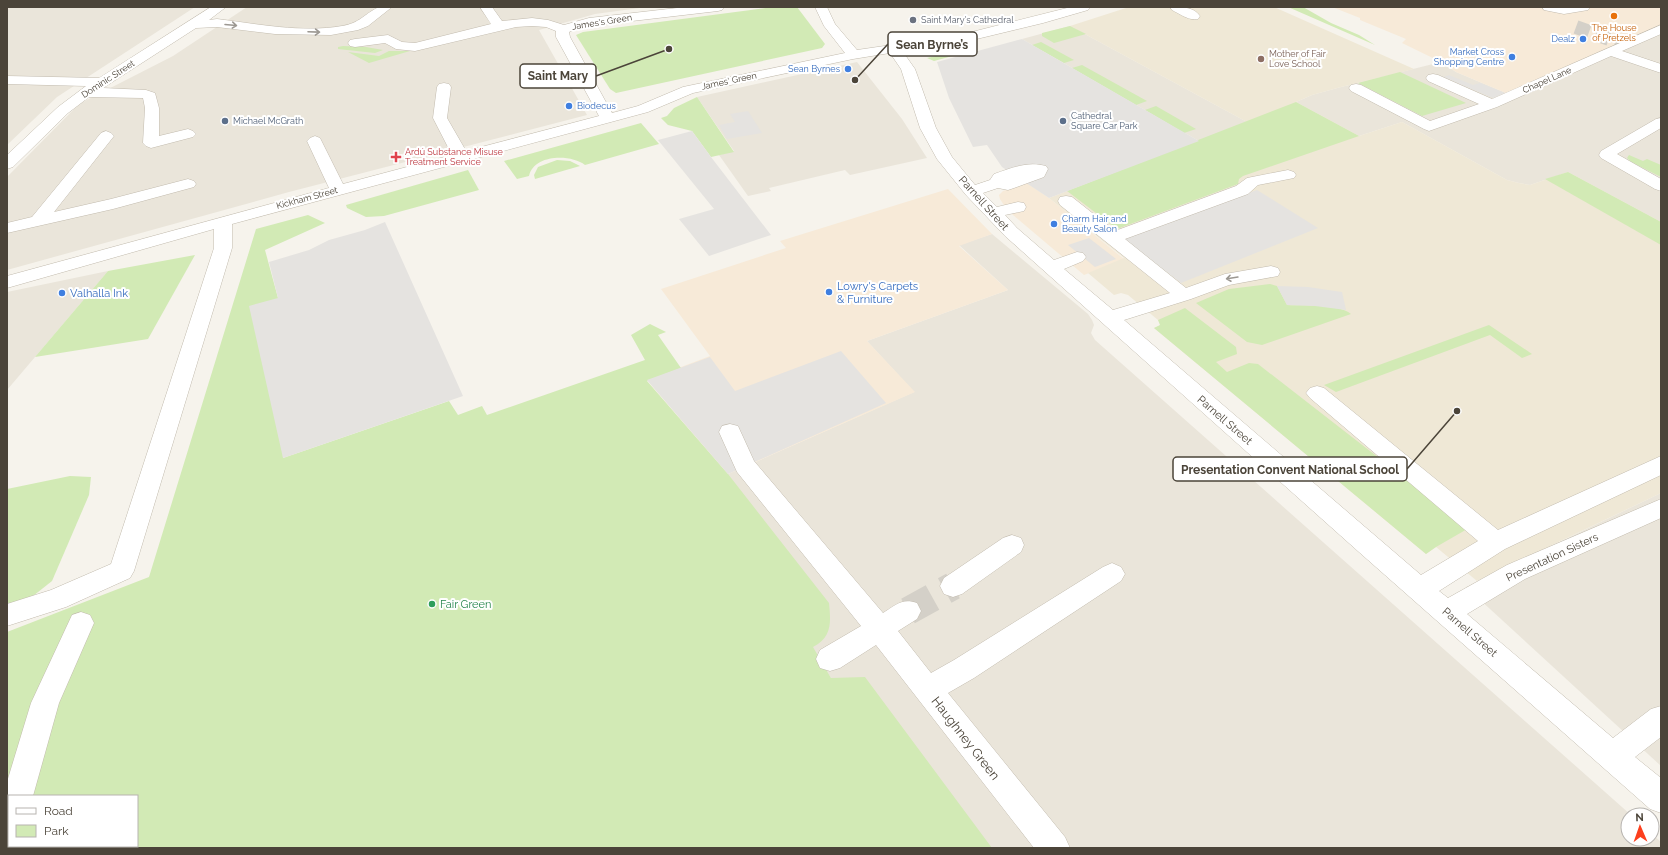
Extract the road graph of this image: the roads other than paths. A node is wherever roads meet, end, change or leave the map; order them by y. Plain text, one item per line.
1 (220, 7) edge
2 (386, 7) edge
3 (486, 7) edge
4 (718, 7) edge
5 (821, 7) edge
6 (1084, 7) edge
7 (1176, 7) edge
8 (1548, 7) edge
9 (1584, 7) tunnel mouth
10 (580, 12) dead end
11 (1194, 16) dead end
12 (589, 22) junction
13 (193, 24) junction
14 (499, 26) junction
15 (564, 29) junction
16 (1661, 29) edge
17 (355, 44) dead end
18 (1619, 46) junction
19 (894, 48) junction
20 (853, 54) junction
21 (1661, 69) edge
22 (1433, 78) dead end
23 (7, 80) edge
24 (102, 82) junction
25 (444, 88) dead end
26 (1356, 88) dead end
27 (85, 93) junction
28 (1492, 104) junction
29 (608, 118) junction
30 (1661, 122) edge
31 (188, 134) dead end
32 (106, 136) dead end
33 (315, 141) dead end
34 (13, 153) edge
35 (461, 157) junction
36 (7, 164) edge
37 (1288, 175) dead end
38 (997, 183) dead end
39 (188, 184) dead end
40 (1661, 186) edge
41 (338, 190) junction
42 (972, 191) junction
43 (1066, 201) dead end
44 (1018, 207) dead end
45 (993, 213) junction
46 (39, 220) junction
47 (223, 221) junction
48 (7, 228) edge
49 (1113, 238) junction
50 (1077, 257) dead end
51 (1051, 268) junction
52 (1271, 272) dead end
53 (7, 282) edge
54 (1184, 295) junction
55 (1109, 318) junction
56 (1317, 393) dead end
57 (730, 432) dead end
58 (1661, 465) edge
59 (1661, 508) edge
60 (1496, 542) junction
61 (1012, 545) dead end
62 (1112, 574) dead end
63 (953, 586) tunnel mouth
64 (1420, 589) junction
65 (908, 610) tunnel mouth
66 (1447, 612) junction
67 (7, 615) edge
68 (81, 623) dead end
69 (878, 628) junction
70 (830, 659) dead end
71 (928, 689) junction
72 (1661, 719) edge
73 (1613, 756) junction
74 (18, 795) edge
75 (1661, 798) edge
76 (1054, 848) edge

1 - 13 street, Dominic Street
13 -> 2 street
3 - 14 street
4 - 12 street, James's Green
5 - 20 street
6 - 19 street, James' Green
7 - 11 street
8 - 9 street
10 - 12 street
12 - 15 street, James's Green
13 - 24 street, Dominic Street
14 - 15 street
14 - 17 street
15 - 29 street, James's Green
16 - 18 street, Chapel Lane
18 - 21 street
18 - 28 street, Chapel Lane
19 - 20 street, James' Green
19 - 42 street, Parnell Street
20 - 29 street, James' Green
22 - 28 street
23 - 24 street
24 - 27 street, Dominic Street
25 - 35 street
26 - 28 street, Chapel Lane
27 - 31 street
27 - 34 street, Dominic Street
29 - 35 street, Kickham Street
30 - 40 street
32 - 46 street
33 - 41 street
34 - 36 street, Dominic Street
35 - 41 street, Kickham Street
37 - 49 street
38 - 42 street
39 - 46 street
41 - 47 street, Kickham Street
42 - 45 street, Parnell Street
43 - 49 street
44 - 45 street
45 - 51 street, Parnell Street
46 - 48 street
47 - 53 street, Kickham Street
47 - 67 street
49 - 54 street
50 - 51 street
51 - 55 street, Parnell Street
52 -> 54 street
54 - 55 street
55 - 64 street, Parnell Street
56 - 60 street
57 - 69 street, Haughney Green
58 - 60 street
59 - 66 street, Presentation Sisters
60 - 64 street
61 - 63 street
62 - 71 street
64 - 66 street, Parnell Street
65 - 69 street
66 - 73 street, Parnell Street
68 - 74 street
69 - 70 street
69 - 71 street, Haughney Green
71 - 76 street, Haughney Green
72 - 73 street
73 - 75 street, Parnell Street

